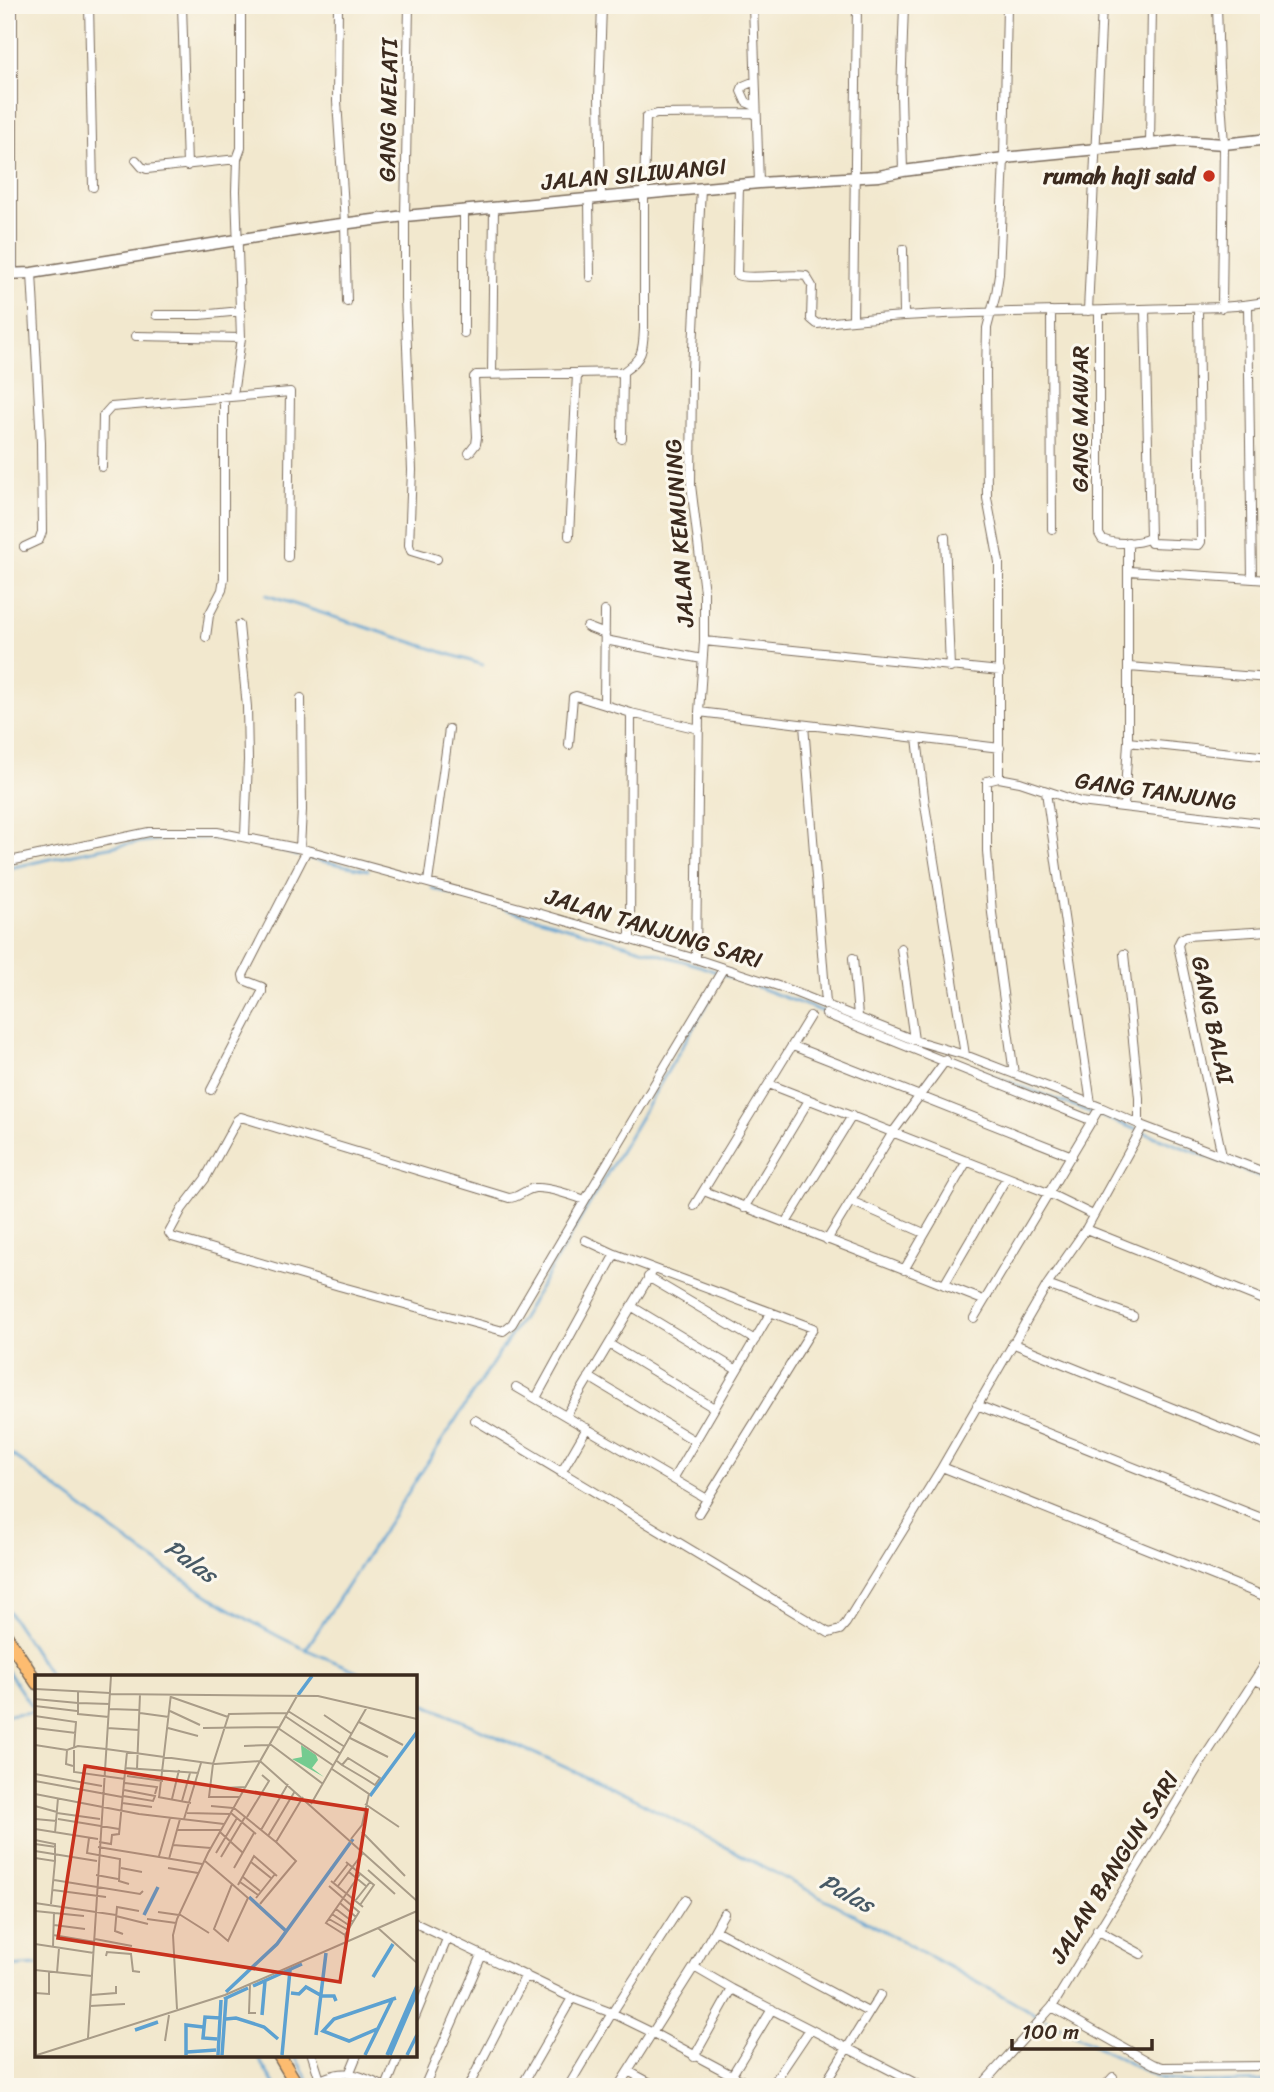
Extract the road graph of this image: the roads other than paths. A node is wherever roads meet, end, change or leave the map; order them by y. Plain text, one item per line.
1 (13, 5) edge
2 (89, 5) edge
3 (182, 5) edge
4 (242, 5) edge
5 (338, 5) edge
6 (409, 5) edge
7 (602, 5) edge
8 (753, 5) edge
9 (857, 5) edge
10 (904, 5) edge
11 (1007, 5) edge
12 (1102, 5) edge
13 (1152, 5) edge
14 (1217, 5) edge
15 (755, 81) junction
16 (755, 109) junction
17 (1269, 139) edge
18 (1224, 144) junction
19 (1150, 145) junction
20 (1095, 150) junction
21 (1004, 158) junction
22 (237, 159) junction
23 (136, 160) dead end
24 (187, 166) junction
25 (903, 171) junction
26 (854, 178) junction
27 (759, 183) junction
28 (739, 185) junction
29 (93, 187) dead end
30 (701, 188) junction
31 (643, 193) junction
32 (601, 196) junction
33 (589, 199) junction
34 (494, 208) junction
35 (464, 211) junction
36 (405, 216) junction
37 (345, 223) junction
38 (239, 240) junction
39 (903, 248) dead end
40 (9, 273) edge
41 (32, 273) junction
42 (590, 277) dead end
43 (1269, 301) edge
44 (347, 302) dead end
45 (1248, 306) junction
46 (1222, 308) junction
47 (1145, 309) junction
48 (1198, 309) junction
49 (241, 311) junction
50 (1051, 311) junction
51 (1088, 311) junction
52 (1099, 311) junction
53 (156, 314) dead end
54 (991, 314) junction
55 (904, 316) junction
56 (853, 319) junction
57 (464, 333) dead end
58 (136, 336) dead end
59 (241, 338) junction
60 (623, 372) junction
61 (492, 374) junction
62 (577, 374) junction
63 (228, 396) junction
64 (622, 439) dead end
65 (470, 453) dead end
66 (102, 467) dead end
67 (1052, 528) dead end
68 (569, 536) dead end
69 (945, 537) dead end
70 (1150, 538) junction
71 (1128, 542) junction
72 (24, 547) dead end
73 (288, 557) dead end
74 (437, 559) dead end
75 (1129, 571) junction
76 (1252, 578) junction
77 (1269, 580) edge
78 (605, 611) dead end
79 (239, 625) dead end
80 (587, 627) dead end
81 (206, 636) dead end
82 (605, 637) junction
83 (704, 641) junction
84 (702, 659) junction
85 (1129, 667) junction
86 (950, 668) junction
87 (1000, 671) junction
88 (1269, 678) edge
89 (301, 698) dead end
90 (604, 703) junction
91 (699, 712) junction
92 (631, 713) junction
93 (804, 725) junction
94 (449, 729) dead end
95 (699, 729) junction
96 (917, 738) junction
97 (1128, 742) junction
98 (569, 745) dead end
99 (1000, 748) junction
100 (1269, 757) edge
101 (999, 778) junction
102 (1046, 792) junction
103 (1124, 807) junction
104 (1269, 824) edge
105 (245, 836) junction
106 (303, 849) junction
107 (5, 862) edge
108 (428, 882) junction
109 (1269, 931) edge
110 (630, 940) junction
111 (901, 948) dead end
112 (1124, 954) dead end
113 (853, 958) dead end
114 (696, 959) junction
115 (721, 972) junction
116 (826, 1003) junction
117 (825, 1014) dead end
118 (810, 1016) dead end
119 (853, 1019) junction
120 (914, 1040) junction
121 (793, 1046) junction
122 (965, 1055) junction
123 (948, 1057) junction
124 (1014, 1074) junction
125 (769, 1084) junction
126 (211, 1090) dead end
127 (919, 1097) junction
128 (809, 1100) junction
129 (1096, 1112) junction
130 (852, 1116) junction
131 (1141, 1125) junction
132 (893, 1132) junction
133 (1072, 1156) junction
134 (1222, 1156) junction
135 (967, 1161) junction
136 (1269, 1174) edge
137 (1007, 1177) junction
138 (704, 1191) junction
139 (1048, 1193) junction
140 (585, 1200) junction
141 (851, 1201) junction
142 (694, 1206) dead end
143 (744, 1208) junction
144 (1093, 1215) junction
145 (786, 1223) junction
146 (1086, 1229) junction
147 (924, 1233) junction
148 (585, 1240) dead end
149 (827, 1240) junction
150 (615, 1254) junction
151 (654, 1269) junction
152 (904, 1270) junction
153 (649, 1277) junction
154 (944, 1285) junction
155 (1047, 1285) junction
156 (983, 1300) junction
157 (1269, 1302) edge
158 (631, 1306) junction
159 (771, 1312) junction
160 (1133, 1316) dead end
161 (974, 1318) dead end
162 (755, 1340) junction
163 (1012, 1343) junction
164 (608, 1344) junction
165 (737, 1370) junction
166 (589, 1377) junction
167 (516, 1387) dead end
168 (536, 1398) junction
169 (977, 1405) junction
170 (714, 1408) junction
171 (566, 1416) junction
172 (475, 1420) dead end
173 (587, 1428) junction
174 (695, 1441) junction
175 (1269, 1447) edge
176 (942, 1467) junction
177 (561, 1473) junction
178 (673, 1479) junction
179 (707, 1499) junction
180 (698, 1514) dead end
181 (1269, 1521) edge
182 (1269, 1598) edge
183 (5, 1634) edge
184 (1269, 1658) edge
185 (35, 1680) edge
186 (1255, 1680) junction
187 (1269, 1686) edge
188 (685, 1900) dead end
189 (724, 1913) dead end
190 (416, 1924) edge
191 (715, 1930) junction
192 (1097, 1930) junction
193 (447, 1939) junction
194 (1141, 1954) dead end
195 (482, 1955) junction
196 (694, 1967) junction
197 (526, 1975) junction
198 (732, 1989) junction
199 (880, 1995) dead end
200 (572, 1998) junction
201 (1050, 2008) junction
202 (772, 2009) junction
203 (868, 2012) junction
204 (612, 2013) junction
205 (416, 2015) edge
206 (810, 2029) junction
207 (653, 2034) junction
208 (847, 2049) junction
209 (280, 2057) edge
210 (313, 2057) edge
211 (356, 2057) edge
212 (398, 2057) edge
213 (694, 2057) junction
214 (1269, 2066) edge
215 (628, 2071) junction
216 (350, 2072) junction
217 (732, 2074) junction
218 (1113, 2077) dead end
219 (320, 2080) junction
220 (298, 2087) edge
221 (305, 2087) edge
222 (386, 2087) edge
223 (424, 2087) edge
224 (468, 2087) edge
225 (521, 2087) edge
226 (568, 2087) edge
227 (618, 2087) edge
228 (658, 2087) edge
229 (754, 2087) edge
230 (771, 2087) edge
231 (823, 2087) edge
232 (923, 2087) edge
233 (980, 2087) edge
234 (1104, 2087) edge

1 - 40 street
2 - 29 street
3 - 24 street
4 - 22 street
5 - 37 street
6 - 36 street, GANG MELATI
7 - 32 street
8 - 15 street
9 - 26 street
10 - 25 street
11 - 21 street
12 - 20 street
13 - 19 street
14 - 18 street
15 - 16 street
15 - 16 street
16 - 27 street
16 - 31 street
17 - 18 street, JALAN SILIWANGI
18 - 19 street, JALAN SILIWANGI
18 - 46 street
19 - 20 street, JALAN SILIWANGI
20 - 21 street, JALAN SILIWANGI
20 - 51 street
21 - 25 street, JALAN SILIWANGI
21 - 54 street
22 - 24 street
22 - 38 street
23 - 24 street
25 - 26 street, JALAN SILIWANGI
26 - 27 street, JALAN SILIWANGI
26 - 56 street
27 - 28 street, JALAN SILIWANGI
28 - 30 street, JALAN SILIWANGI
28 - 56 street
30 - 31 street, JALAN SILIWANGI
30 - 83 street, JALAN KEMUNING
31 - 32 street, JALAN SILIWANGI
31 - 60 street
32 - 33 street, JALAN SILIWANGI
33 - 34 street, JALAN SILIWANGI
33 - 42 street
34 - 35 street, JALAN SILIWANGI
34 - 61 street
35 - 36 street, JALAN SILIWANGI
35 - 57 street
36 - 37 street, JALAN SILIWANGI
36 - 74 street, GANG MELATI
37 - 38 street, JALAN SILIWANGI
37 - 44 street
38 - 41 street, JALAN SILIWANGI
38 - 49 street
39 - 55 street
40 - 41 street, JALAN SILIWANGI
41 - 72 street
43 - 45 street
45 - 46 street
45 - 76 street
46 - 48 street
47 - 48 street
47 - 52 street
47 - 70 street
48 - 70 street
49 - 53 street
49 - 59 street
50 - 51 street
50 - 54 street
50 - 67 street
51 - 52 street
52 - 71 street, GANG MAWAR
54 - 55 street
54 - 87 street
55 - 56 street
58 - 59 street
59 - 63 street
60 - 62 street
60 - 64 street
61 - 62 street
61 - 65 street
62 - 68 street
63 - 66 street
63 - 73 street
63 - 81 street
69 - 86 street
70 - 71 street
71 - 75 street
75 - 76 street
75 - 85 street
76 - 77 street
78 - 82 street
79 - 105 street
80 - 82 street
82 - 84 street
82 - 90 street
83 - 84 street, JALAN KEMUNING
83 - 86 street
84 - 91 street, JALAN KEMUNING
85 - 88 street
85 - 97 street
86 - 87 street
87 - 99 street
89 - 106 street
90 - 92 street
90 - 98 street
91 - 93 street
91 - 95 street, JALAN KEMUNING
92 - 95 street
92 - 110 street
93 - 96 street
93 - 116 street
94 - 108 street
95 - 114 street, JALAN KEMUNING
96 - 99 street
96 - 122 street
97 - 100 street
97 - 103 street
99 - 101 street
101 - 102 street, GANG TANJUNG
101 - 124 street
102 - 103 street, GANG TANJUNG
102 - 129 street
103 - 104 street, GANG TANJUNG
105 - 106 street, JALAN TANJUNG SARI
105 - 107 street, JALAN TANJUNG SARI
106 - 108 street, JALAN TANJUNG SARI
106 - 126 street
108 - 110 street, JALAN TANJUNG SARI
109 - 134 street, GANG BALAI
110 - 114 street, JALAN TANJUNG SARI
111 - 120 street
112 - 131 street
113 - 119 street
114 - 115 street, JALAN TANJUNG SARI
115 - 116 street, JALAN TANJUNG SARI
115 - 140 street
116 - 119 street, JALAN TANJUNG SARI
117 - 119 street
118 - 121 street
119 - 120 street, JALAN TANJUNG SARI
119 - 123 street
120 - 123 street, JALAN TANJUNG SARI
121 - 125 street
121 - 127 street
122 - 123 street, JALAN TANJUNG SARI
122 - 124 street, JALAN TANJUNG SARI
123 - 127 street
123 - 129 street
124 - 129 street, JALAN TANJUNG SARI
125 - 128 street
125 - 138 street
127 - 132 street
127 - 133 street
128 - 130 street
128 - 143 street
129 - 131 street, JALAN TANJUNG SARI
129 - 133 street
130 - 132 street
130 - 145 street
131 - 134 street, JALAN TANJUNG SARI
131 - 144 street
132 - 135 street
132 - 141 street
133 - 139 street
134 - 136 street, JALAN TANJUNG SARI
135 - 137 street
135 - 147 street
137 - 139 street
137 - 154 street
138 - 142 street
138 - 143 street
139 - 144 street
139 - 156 street
140 - 140 street
141 - 147 street
141 - 149 street
143 - 145 street
144 - 146 street
145 - 149 street
146 - 155 street
146 - 157 street
147 - 152 street
148 - 150 street
149 - 152 street
150 - 151 street
150 - 168 street
151 - 153 street
151 - 159 street
152 - 154 street
153 - 158 street
153 - 162 street
154 - 156 street
155 - 160 street
155 - 163 street
156 - 161 street
158 - 164 street
158 - 165 street
159 - 162 street
159 - 179 street
162 - 165 street
163 - 169 street
163 - 175 street
164 - 166 street
164 - 170 street
165 - 170 street
166 - 171 street
166 - 174 street
167 - 168 street
168 - 171 street
169 - 176 street
169 - 181 street
170 - 174 street
171 - 173 street
172 - 177 street
173 - 177 street
173 - 178 street
174 - 178 street
176 - 177 street
176 - 182 street
178 - 179 street
179 - 180 street
183 - 185 main road
184 - 186 street, JALAN BANGUN SARI
186 - 187 street
186 - 192 street, JALAN BANGUN SARI
188 - 204 street
189 - 191 street
190 - 193 street
191 - 196 street
191 - 203 street
192 - 194 street
192 - 201 street, JALAN BANGUN SARI
193 - 195 street
193 - 205 street
195 - 197 street
195 - 223 street
196 - 198 street
196 - 207 street
197 - 200 street
197 - 224 street
198 - 202 street
198 - 213 street
199 - 203 street
200 - 204 street
200 - 225 street
201 - 214 street
201 - 233 street, JALAN BANGUN SARI
202 - 206 street
202 - 217 street
203 - 208 street
204 - 207 street
204 - 226 street
206 - 208 street
206 - 230 street
207 - 213 street
207 - 215 street
208 - 231 street
208 - 232 street
209 - 220 main road
210 - 219 street
211 - 216 street
212 - 222 street
213 - 217 street
215 - 227 street
215 - 228 street
216 - 219 street
216 - 222 street
217 - 229 street
218 - 234 street
219 - 221 street

